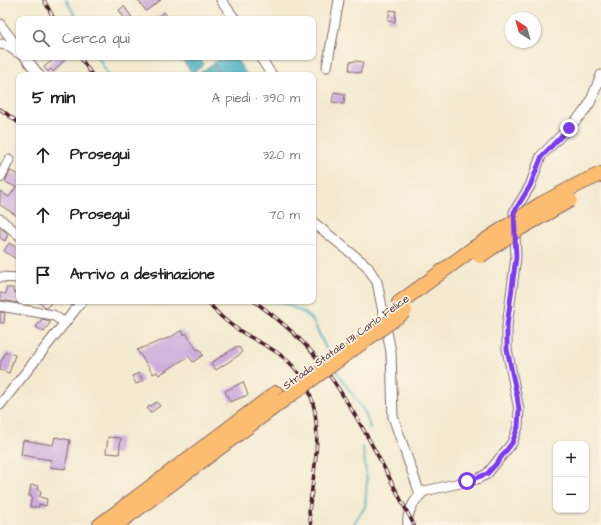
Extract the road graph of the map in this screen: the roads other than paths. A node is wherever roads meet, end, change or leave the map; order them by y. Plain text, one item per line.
1 (221, 0) edge
2 (339, 0) edge
3 (233, 16) edge
4 (1, 28) edge
5 (0, 44) edge
6 (16, 46) edge
7 (16, 50) edge
8 (27, 60) edge
9 (262, 60) edge
10 (327, 67) dead end
11 (37, 72) edge
12 (270, 72) edge
13 (601, 75) edge
14 (8, 160) dead end
15 (601, 174) edge
16 (0, 178) edge
17 (601, 184) edge
18 (585, 187) junction
19 (0, 219) edge
20 (316, 224) edge
21 (16, 232) edge
22 (0, 277) edge
23 (16, 278) edge
24 (77, 304) edge
25 (0, 306) edge
26 (65, 322) junction
27 (0, 405) edge
28 (420, 494) junction
29 (141, 500) junction
30 (100, 525) edge
31 (116, 525) edge
32 (408, 525) edge

1 - 3 street
2 - 10 street
4 - 6 street
5 - 7 street
8 - 11 street
9 - 12 street
13 - 28 street
14 - 16 street
15 - 18 highway, Strada Statale 131 Carlo Felice
17 - 18 highway, Strada Statale 131 Carlo Felice
18 - 29 highway, Strada Statale 131 Carlo Felice, bridge
19 - 21 street
20 - 28 street
22 - 23 street
24 - 26 street
25 - 26 street
26 - 27 street
28 - 32 street
29 - 30 highway, Strada Statale 131 Carlo Felice
29 - 31 highway, Strada Statale 131 Carlo Felice

